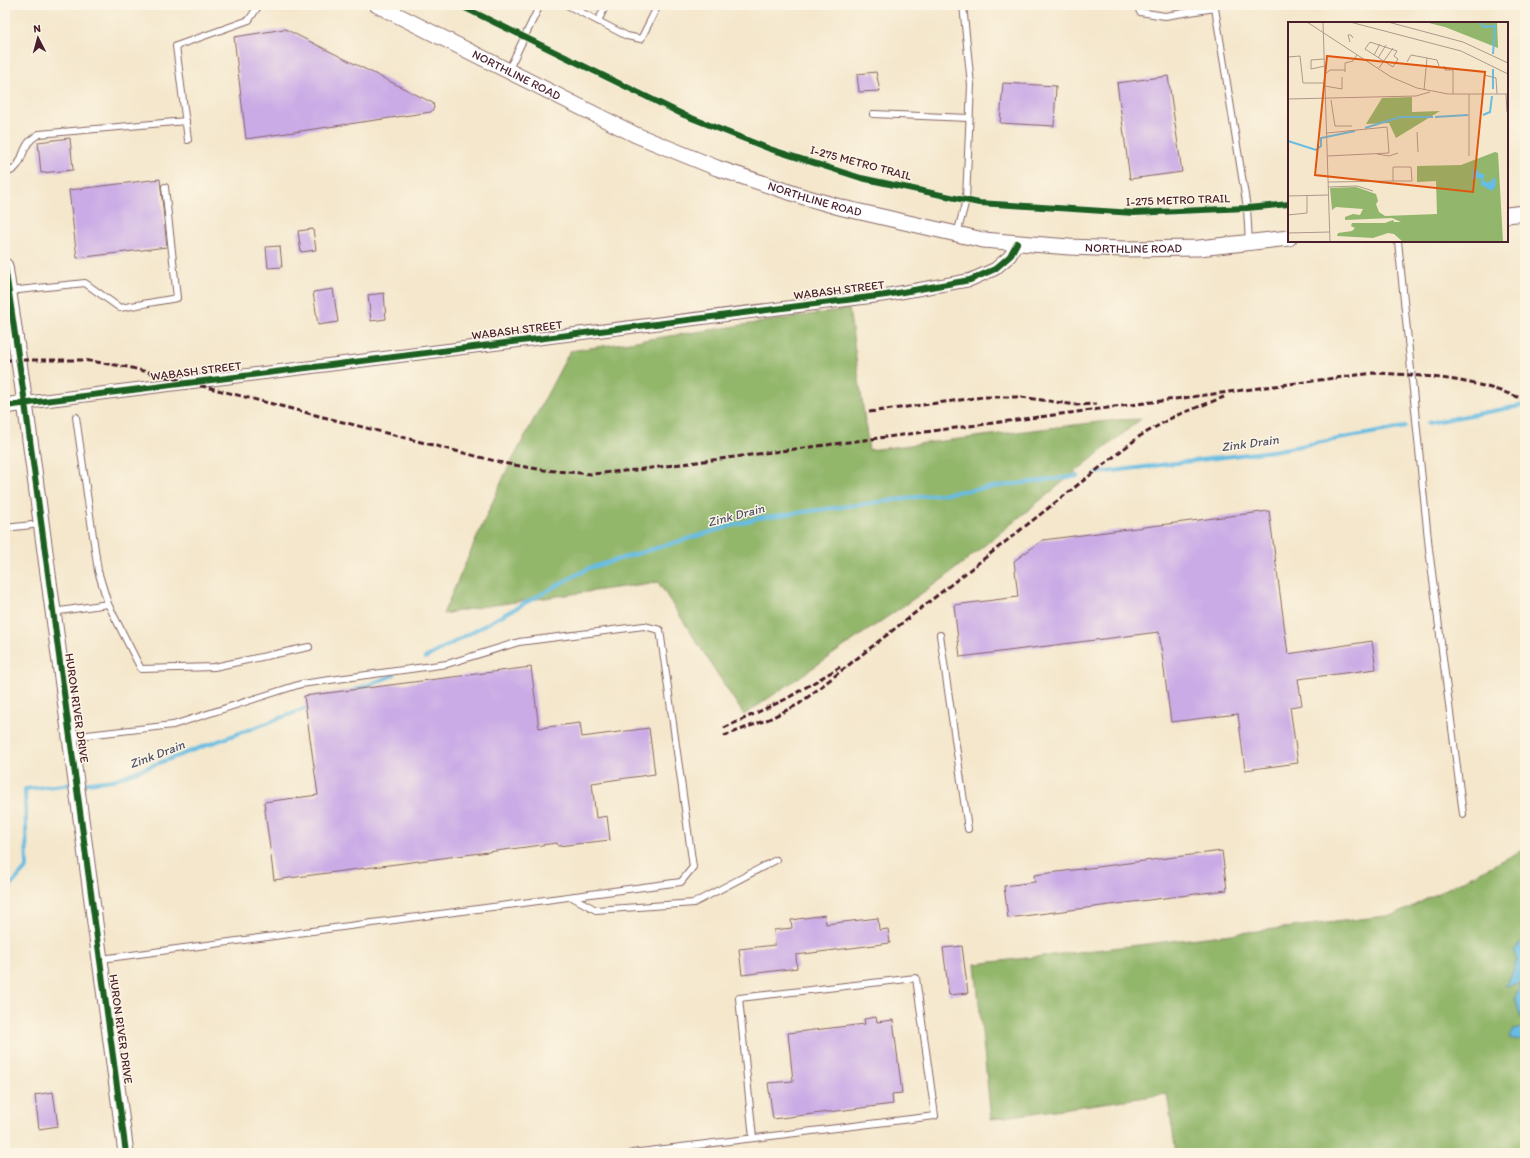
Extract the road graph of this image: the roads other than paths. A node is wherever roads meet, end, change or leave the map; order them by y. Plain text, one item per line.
1 (259, 5) edge
2 (377, 5) edge
3 (540, 5) edge
4 (567, 5) edge
5 (606, 5) edge
6 (658, 5) edge
7 (963, 5) edge
8 (1137, 5) edge
9 (598, 21) junction
10 (508, 71) junction
11 (873, 114) dead end
12 (969, 118) junction
13 (186, 122) junction
14 (188, 140) dead end
15 (5, 173) edge
16 (165, 187) dead end
17 (1525, 213) edge
18 (1508, 215) edge
19 (957, 234) junction
20 (1288, 238) edge
21 (1398, 242) edge
22 (1017, 243) junction
23 (1249, 243) junction
24 (5, 266) edge
25 (9, 291) junction
26 (25, 403) junction
27 (5, 406) edge
28 (76, 417) dead end
29 (41, 524) junction
30 (5, 528) edge
31 (108, 604) junction
32 (53, 612) junction
33 (940, 635) dead end
34 (309, 647) dead end
35 (70, 737) junction
36 (1463, 814) dead end
37 (968, 829) dead end
38 (776, 860) dead end
39 (572, 897) junction
40 (100, 959) junction
41 (752, 1138) junction
42 (126, 1153) edge
43 (632, 1153) edge

1 - 13 lane
2 - 10 street, NORTHLINE ROAD
3 - 10 lane
4 - 9 lane
5 - 9 lane
6 - 9 lane
7 - 12 lane
8 - 23 lane
10 - 19 street, NORTHLINE ROAD
11 - 12 lane
12 - 19 lane
13 - 14 lane
13 - 15 lane
16 - 25 lane
17 - 18 street
19 - 22 street, NORTHLINE ROAD
20 - 23 street, NORTHLINE ROAD
21 - 36 lane
22 - 23 street, NORTHLINE ROAD
22 - 26 street, WABASH STREET
24 - 25 street, HURON RIVER DRIVE
25 - 26 street, HURON RIVER DRIVE
26 - 27 street, WABASH STREET
26 - 29 street, HURON RIVER DRIVE
28 - 31 lane
29 - 30 lane
29 - 32 street, HURON RIVER DRIVE
31 - 32 lane
31 - 34 lane
32 - 35 street, HURON RIVER DRIVE
33 - 37 lane
35 - 39 lane
35 - 40 street, HURON RIVER DRIVE
38 - 39 lane
39 - 40 lane
40 - 42 street, HURON RIVER DRIVE
41 - 41 lane
41 - 43 lane

